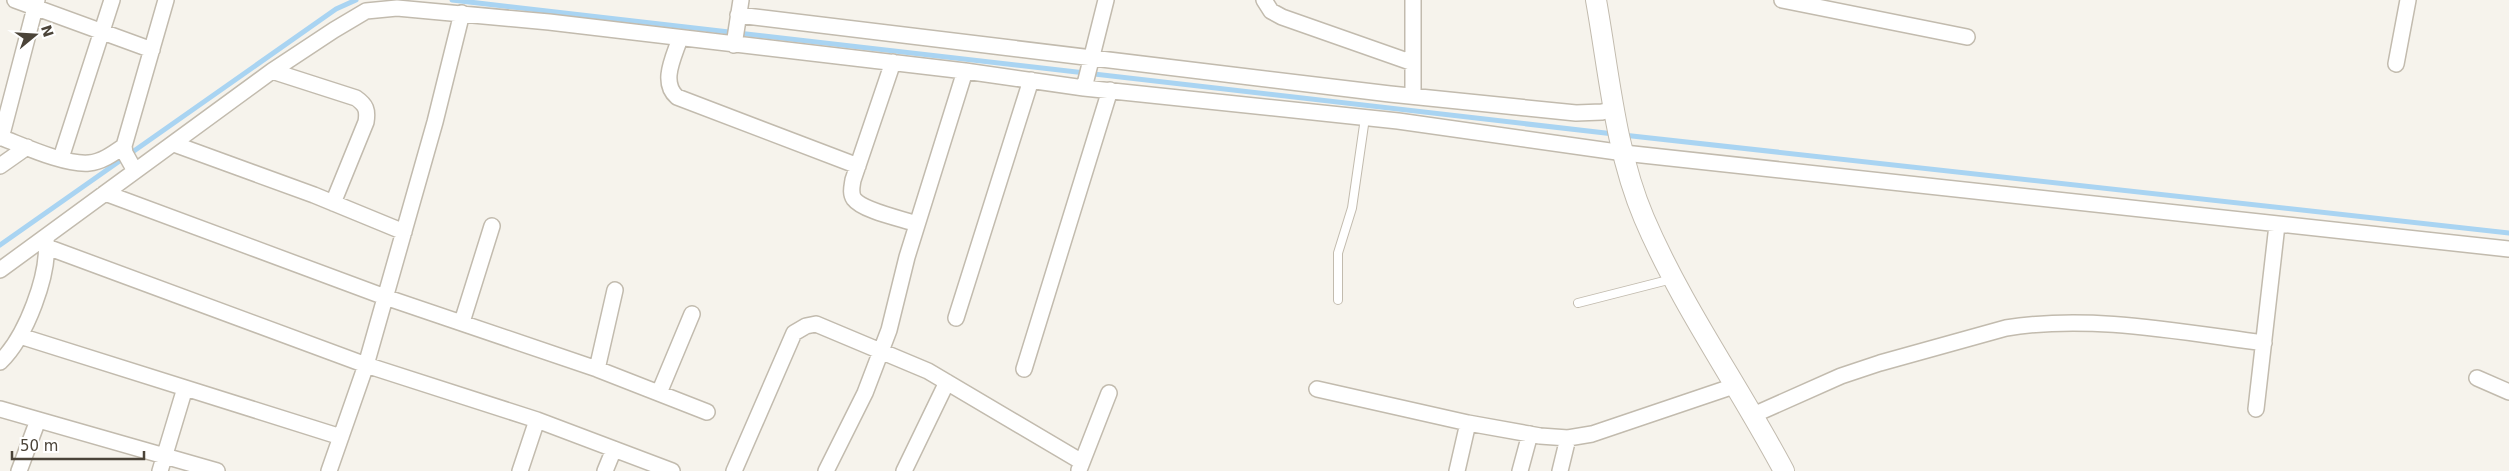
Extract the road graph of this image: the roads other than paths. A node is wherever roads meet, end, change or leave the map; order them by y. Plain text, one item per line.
1 (15, 0) edge
2 (112, 0) edge
3 (166, 0) edge
4 (741, 0) edge
5 (1106, 0) edge
6 (1264, 0) edge
7 (1413, 0) edge
8 (1596, 0) edge
9 (1782, 0) edge
10 (2408, 0) edge
11 (382, 3) edge
12 (36, 4) edge
13 (462, 12) junction
14 (736, 30) junction
15 (101, 32) junction
16 (1967, 37) dead end
17 (680, 38) junction
18 (152, 50) junction
19 (893, 62) junction
20 (1413, 63) junction
21 (2396, 64) dead end
22 (965, 70) junction
23 (272, 71) junction
24 (1088, 73) junction
25 (1031, 80) junction
26 (1110, 90) junction
27 (1413, 96) junction
28 (1616, 113) junction
29 (1365, 118) junction
30 (0, 138) edge
31 (174, 144) junction
32 (1622, 146) junction
33 (27, 147) junction
34 (61, 158) junction
35 (129, 159) junction
36 (0, 166) edge
37 (858, 166) junction
38 (105, 193) junction
39 (333, 203) junction
40 (917, 224) junction
41 (2277, 225) junction
42 (492, 226) dead end
43 (404, 232) junction
44 (46, 242) junction
45 (2509, 249) edge
46 (0, 270) edge
47 (1672, 279) junction
48 (615, 290) dead end
49 (384, 297) junction
50 (1338, 300) dead end
51 (1578, 303) dead end
52 (692, 314) dead end
53 (956, 318) dead end
54 (462, 322) junction
55 (20, 336) junction
56 (2264, 343) junction
57 (882, 350) junction
58 (0, 362) edge
59 (366, 365) junction
60 (597, 369) junction
61 (1024, 369) dead end
62 (2477, 378) dead end
63 (947, 382) junction
64 (1734, 386) junction
65 (184, 388) junction
66 (1316, 389) dead end
67 (2509, 392) edge
68 (659, 393) junction
69 (1109, 393) dead end
70 (0, 409) edge
71 (2256, 409) dead end
72 (707, 412) dead end
73 (1751, 416) junction
74 (38, 420) junction
75 (537, 420) junction
76 (1468, 423) junction
77 (1530, 434) junction
78 (341, 437) junction
79 (1568, 438) junction
80 (614, 449) junction
81 (165, 456) junction
82 (647, 467) edge
83 (1080, 467) edge
84 (19, 471) edge
85 (160, 471) edge
86 (217, 471) edge
87 (330, 471) edge
88 (520, 471) edge
89 (605, 471) edge
90 (672, 471) edge
91 (734, 471) edge
92 (826, 471) edge
93 (904, 471) edge
94 (1457, 471) edge
95 (1520, 471) edge
96 (1560, 471) edge
97 (1784, 471) edge

1 - 12 street
2 - 15 street
3 - 18 street
4 - 14 street
5 - 24 street
6 - 20 street
7 - 20 street
8 - 28 street
9 - 16 street
10 - 21 street
11 - 13 street
11 - 23 street
12 - 15 street
12 - 30 street
13 - 17 street
13 - 43 street
14 - 17 street
14 - 19 street
14 - 24 street
15 - 18 street
15 - 34 street
17 - 37 street
18 - 35 street
19 - 22 street
19 - 37 street
20 - 27 street
22 - 25 street
22 - 40 street
23 - 31 street
23 - 39 street
24 - 25 street
24 - 26 street
24 - 27 street
25 - 53 street
26 - 29 street
26 - 61 street
27 - 28 street
28 - 32 street
29 - 32 street
29 - 50 lane
30 - 33 street
31 - 35 street
31 - 39 street
32 - 41 street
32 - 47 street
33 - 34 street
33 - 36 street
34 - 35 street
35 - 38 street
37 - 40 street
38 - 44 street
38 - 49 street
39 - 43 street
40 - 57 street
41 - 45 street
41 - 56 street
42 - 54 street
43 - 49 street
44 - 46 street
44 - 55 street
44 - 59 street
47 - 51 lane
47 - 64 street
48 - 60 street
49 - 54 street
49 - 59 street
52 - 68 street
54 - 60 street
55 - 58 street
55 - 65 street
56 - 71 street
56 - 73 street
57 - 63 street
57 - 91 street
57 - 92 street
59 - 75 street
59 - 78 street
60 - 68 street
62 - 67 street
63 - 83 street
63 - 93 street
64 - 73 street
64 - 79 street
65 - 78 street
65 - 81 street
66 - 76 street
68 - 72 street
69 - 83 street
70 - 74 street
73 - 97 street
74 - 81 street
74 - 84 street
75 - 80 street
75 - 88 street
76 - 77 street
76 - 94 street
77 - 79 street
77 - 95 street
78 - 87 street
79 - 96 street
80 - 82 street
80 - 89 street
81 - 85 street
81 - 86 street
82 - 90 street

